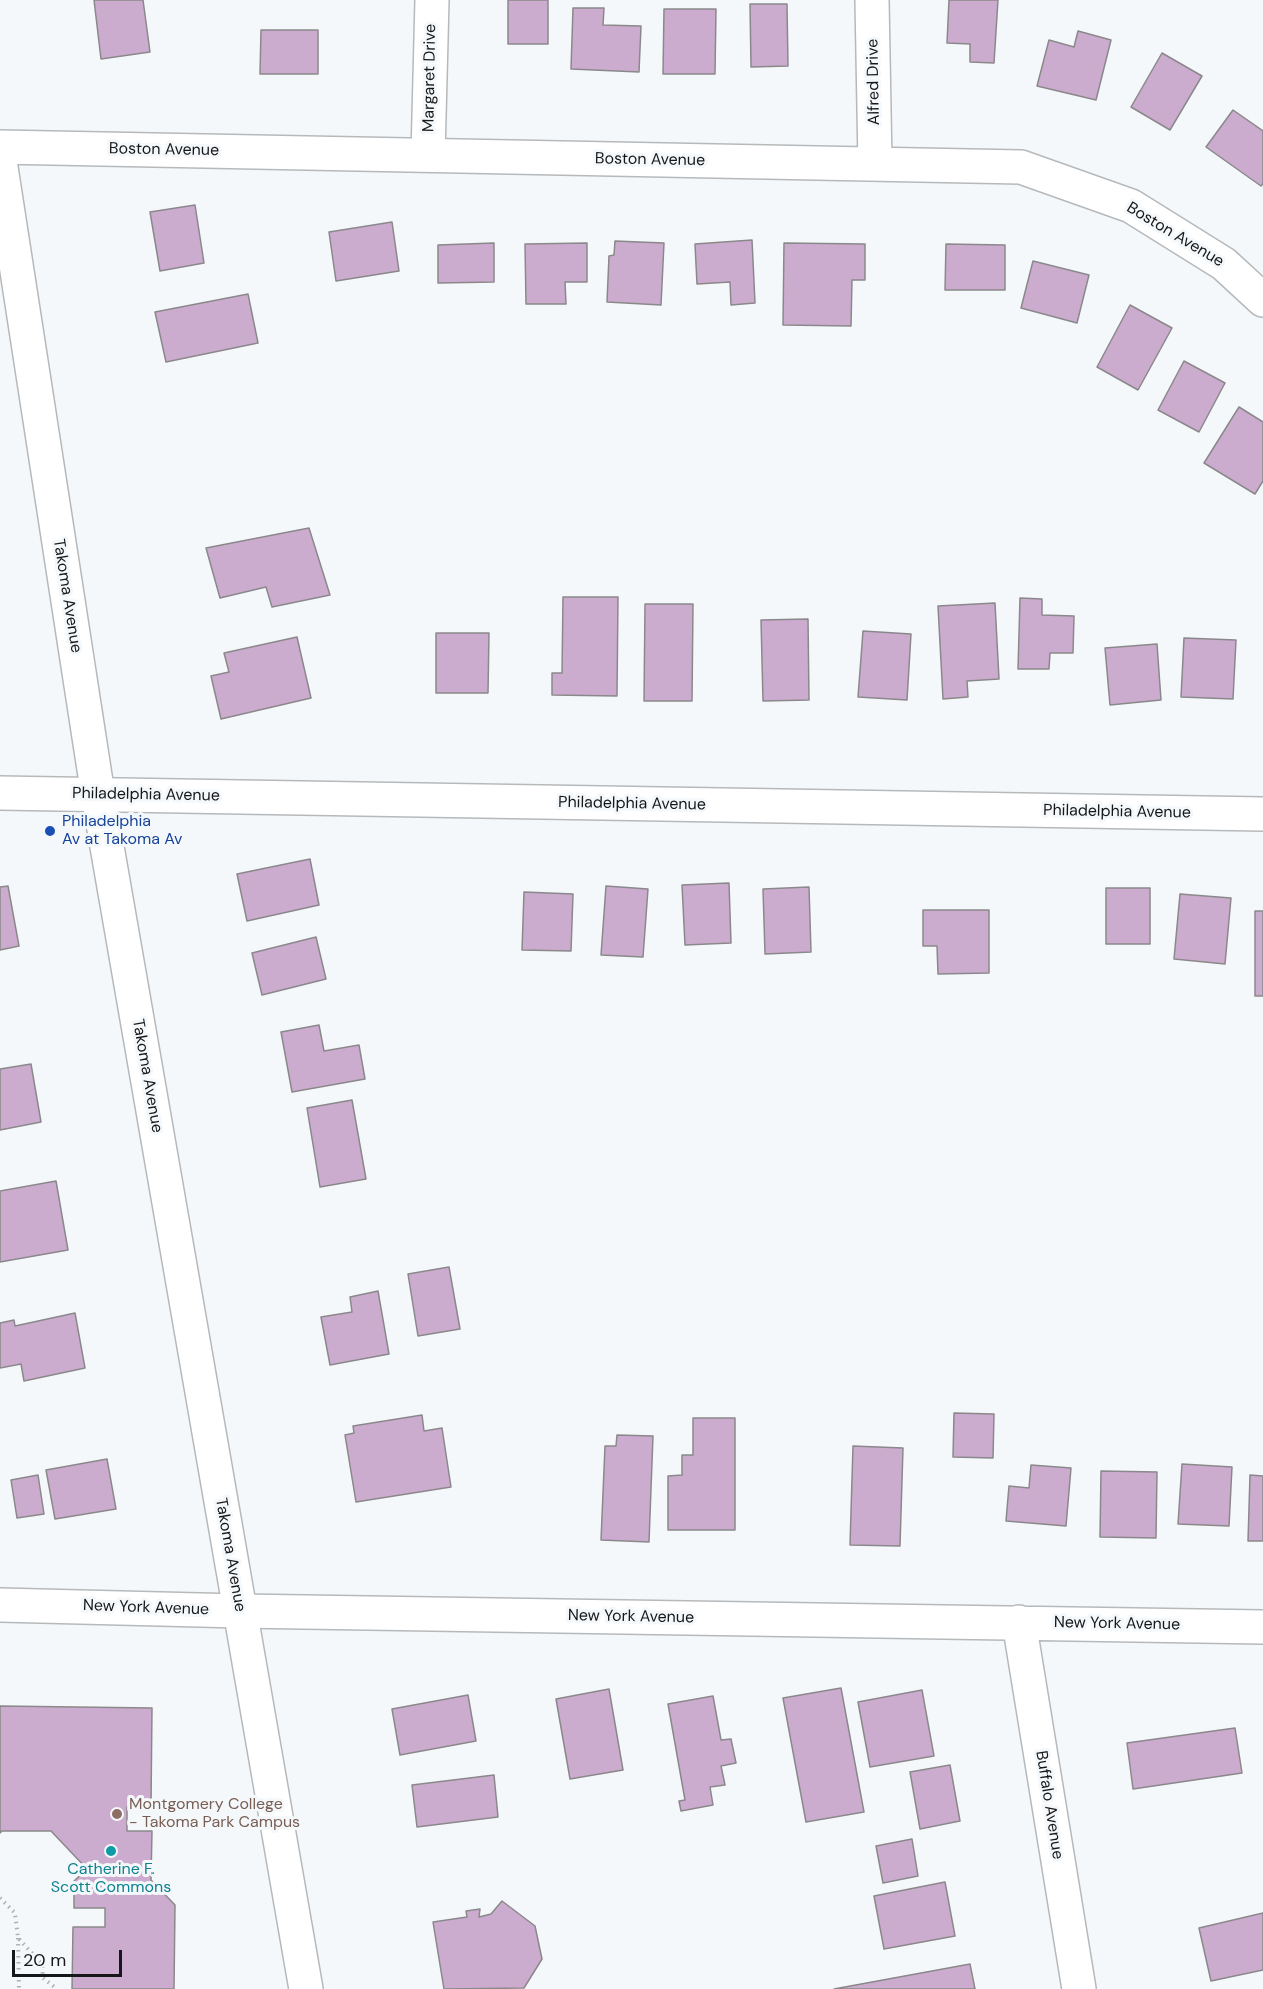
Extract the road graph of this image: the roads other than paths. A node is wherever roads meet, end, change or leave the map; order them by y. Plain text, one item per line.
1 (432, 0) edge
2 (872, 0) edge
3 (0, 147) edge
4 (429, 155) junction
5 (0, 161) edge
6 (876, 164) junction
7 (1263, 300) edge
8 (0, 793) edge
9 (98, 795) junction
10 (1263, 814) edge
11 (0, 1605) edge
12 (240, 1611) junction
13 (1019, 1622) junction
14 (1263, 1627) edge
15 (306, 1989) edge
16 (1079, 1989) edge

1 - 4 street, Margaret Drive
2 - 6 street, Alfred Drive
3 - 4 street, Boston Avenue
4 - 6 street, Boston Avenue
5 - 9 street, Takoma Avenue
6 - 7 street, Boston Avenue
8 - 9 street, Philadelphia Avenue
9 - 10 street, Philadelphia Avenue
9 - 12 street, Takoma Avenue
11 - 12 street, New York Avenue
12 - 13 street, New York Avenue
12 - 15 street, Takoma Avenue
13 - 14 street, New York Avenue
13 - 16 street, Buffalo Avenue

